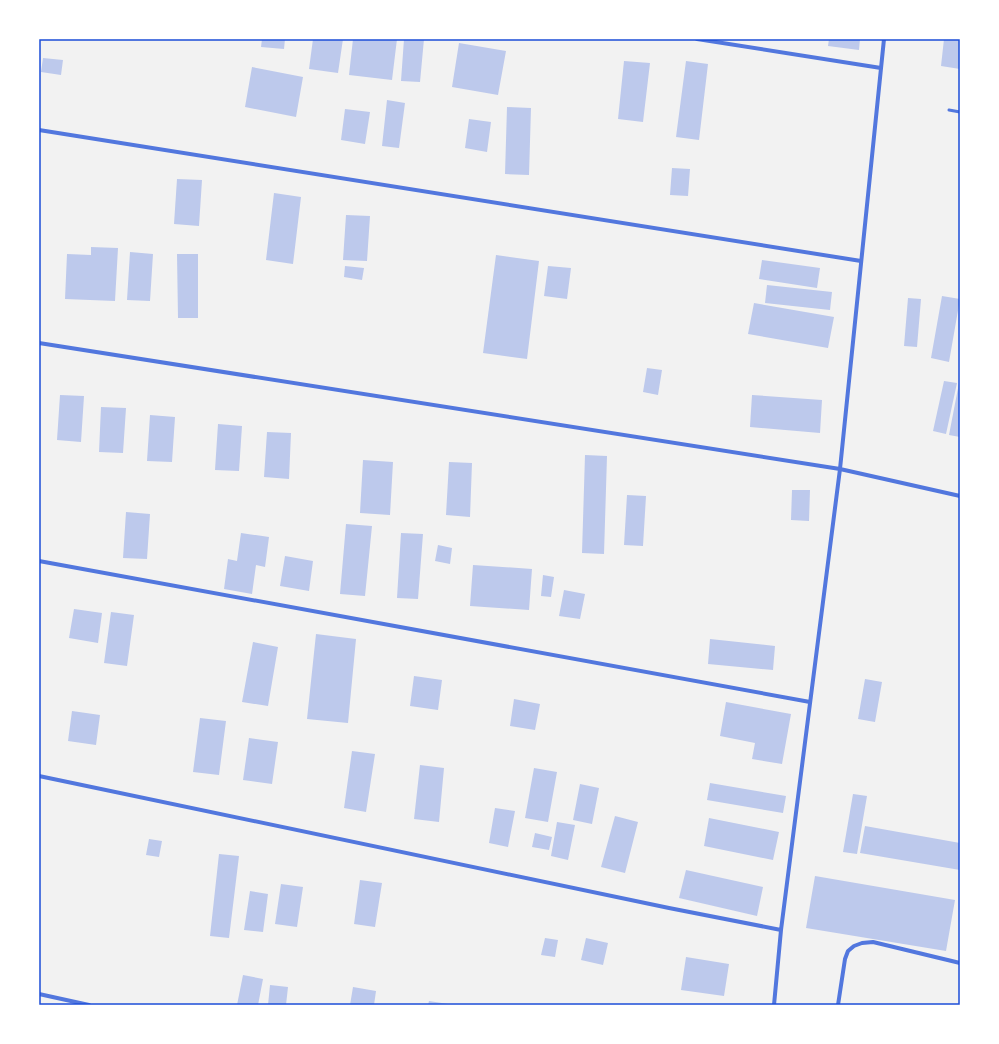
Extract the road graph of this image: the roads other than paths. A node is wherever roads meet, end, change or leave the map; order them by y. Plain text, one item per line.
1 (697, 39) edge
2 (884, 39) edge
3 (881, 68) junction
4 (949, 110) dead end
5 (960, 112) edge
6 (39, 130) edge
7 (861, 261) junction
8 (39, 343) edge
9 (840, 469) junction
10 (960, 496) edge
11 (39, 561) edge
12 (810, 702) junction
13 (39, 776) edge
14 (781, 930) junction
15 (960, 963) edge
16 (39, 994) edge
17 (89, 1005) edge
18 (774, 1005) edge
19 (838, 1005) edge

1 - 3 street
2 - 3 street
3 - 7 street
4 - 5 lane
6 - 7 street
7 - 9 street
8 - 9 street
9 - 10 street
9 - 12 street
11 - 12 street
12 - 14 street
13 - 14 street
14 - 18 street
15 - 19 street
16 - 17 street

